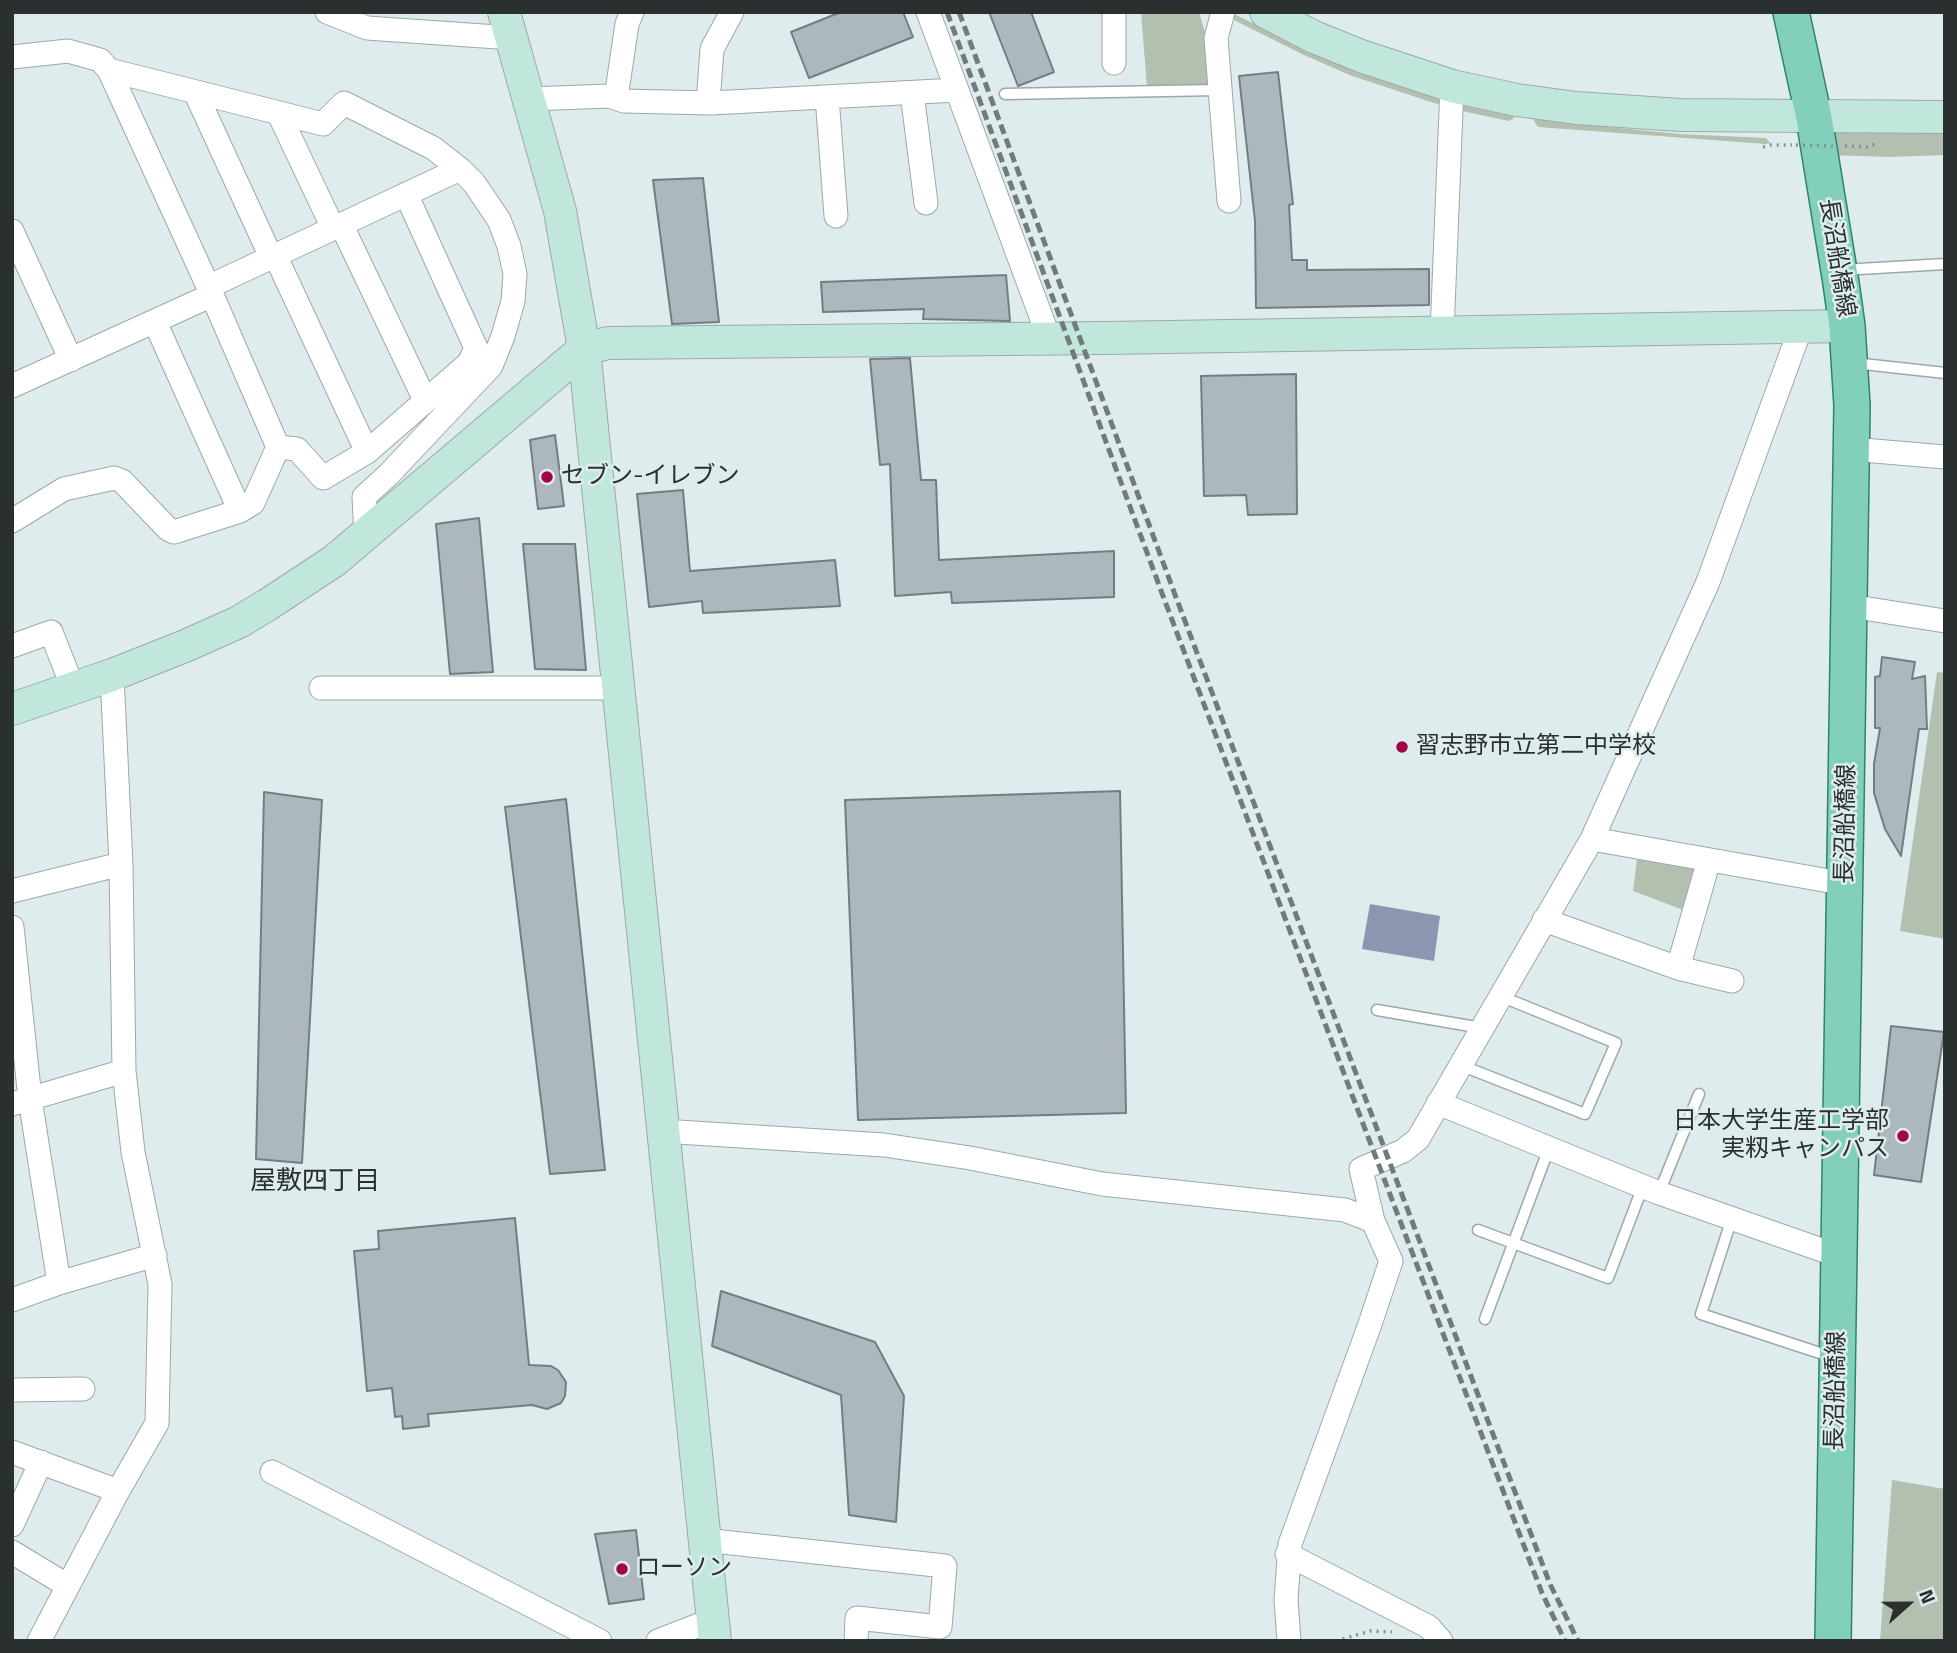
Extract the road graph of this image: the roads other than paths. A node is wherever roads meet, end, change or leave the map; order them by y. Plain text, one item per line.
1 (632, 12) edge
2 (732, 12) edge
3 (928, 12) edge
4 (1114, 12) edge
5 (1223, 12) edge
6 (1791, 12) edge
7 (1268, 13) edge
8 (339, 15) edge
9 (508, 25) edge
10 (12, 57) edge
11 (1114, 63) dead end
12 (109, 70) junction
13 (1452, 86) junction
14 (957, 90) junction
15 (1218, 90) junction
16 (912, 93) junction
17 (196, 94) junction
18 (1005, 94) dead end
19 (827, 97) junction
20 (616, 98) junction
21 (530, 99) junction
22 (708, 103) junction
23 (279, 114) junction
24 (1945, 117) edge
25 (1805, 131) junction
26 (460, 169) junction
27 (406, 194) junction
28 (1229, 201) dead end
29 (926, 203) dead end
30 (836, 216) dead end
31 (337, 226) junction
32 (12, 231) edge
33 (273, 256) junction
34 (1945, 264) edge
35 (1839, 270) junction
36 (210, 291) junction
37 (155, 322) junction
38 (1847, 326) junction
39 (1801, 327) junction
40 (1442, 333) junction
41 (1049, 338) junction
42 (584, 349) junction
43 (71, 360) junction
44 (1850, 363) junction
45 (1945, 373) edge
46 (13, 382) edge
47 (425, 400) junction
48 (278, 447) junction
49 (1851, 449) junction
50 (367, 452) junction
51 (1945, 457) edge
52 (240, 511) junction
53 (12, 521) edge
54 (366, 535) junction
55 (1850, 606) junction
56 (1945, 621) edge
57 (12, 646) edge
58 (112, 675) junction
59 (73, 688) junction
60 (321, 688) dead end
61 (618, 688) junction
62 (12, 709) edge
63 (1592, 839) junction
64 (1709, 860) junction
65 (121, 864) junction
66 (1846, 884) junction
67 (12, 891) edge
68 (1544, 920) junction
69 (12, 927) edge
70 (1678, 968) junction
71 (1732, 981) dead end
72 (1500, 996) junction
73 (1377, 1010) dead end
74 (1482, 1028) junction
75 (1460, 1065) junction
76 (124, 1071) junction
77 (1699, 1094) dead end
78 (21, 1101) edge
79 (1438, 1103) junction
80 (662, 1131) junction
81 (1549, 1148) junction
82 (1651, 1189) junction
83 (1732, 1218) junction
84 (1373, 1222) junction
85 (1478, 1230) dead end
86 (1513, 1243) junction
87 (155, 1255) junction
88 (1839, 1256) junction
89 (59, 1283) junction
90 (12, 1300) edge
91 (1485, 1319) dead end
92 (1838, 1359) junction
93 (83, 1388) dead end
94 (12, 1390) edge
95 (12, 1452) edge
96 (41, 1462) junction
97 (272, 1472) dead end
98 (118, 1491) junction
99 (12, 1525) edge
100 (705, 1540) junction
101 (12, 1552) edge
102 (1287, 1554) junction
103 (68, 1586) junction
104 (713, 1630) edge
105 (39, 1641) edge
106 (600, 1641) edge
107 (657, 1641) edge
108 (856, 1641) edge
109 (1289, 1641) edge
110 (1441, 1641) edge
111 (1833, 1641) edge

1 - 20 street
2 - 22 street
3 - 14 street
4 - 11 street
5 - 15 street
6 - 25 main road, 長沼船橋線
7 - 13 street
8 - 9 street
9 - 21 street
10 - 12 street
12 - 17 street
12 - 36 street
13 - 25 street
13 - 40 street
14 - 16 street
14 - 41 street
15 - 18 lane
15 - 28 street
16 - 19 street
16 - 29 street
17 - 23 street
17 - 33 street
19 - 22 street
19 - 30 street
20 - 21 street
20 - 22 street
21 - 42 street
23 - 26 street
23 - 31 street
24 - 25 street
25 - 35 main road, 長沼船橋線
26 - 27 street
26 - 54 street
27 - 31 street
27 - 47 street
31 - 33 street
31 - 47 street
32 - 43 street
33 - 36 street
33 - 50 street
34 - 35 lane
35 - 38 main road, 長沼船橋線
36 - 37 street
36 - 48 street
37 - 43 street
37 - 52 street
38 - 39 street
38 - 44 main road, 長沼船橋線
39 - 40 street
39 - 63 street
40 - 41 street
41 - 42 street
42 - 54 street
42 - 61 street
43 - 46 street
44 - 45 lane
44 - 49 main road, 長沼船橋線
47 - 50 street
48 - 50 street
48 - 52 street
49 - 51 street
49 - 55 main road, 長沼船橋線
52 - 53 street
54 - 58 street
55 - 56 street
55 - 66 main road, 長沼船橋線
57 - 59 street
58 - 59 street
58 - 65 street
59 - 62 street
60 - 61 street
61 - 80 street
63 - 64 street
63 - 68 street
64 - 66 street
64 - 70 street
65 - 67 street
65 - 76 street
66 - 88 main road, 長沼船橋線
68 - 70 street
68 - 72 street
69 - 78 street
70 - 71 street
72 - 74 street
72 - 75 lane
73 - 74 lane
74 - 75 street
75 - 79 street
76 - 78 street
76 - 87 street
77 - 82 lane
78 - 89 street
79 - 81 street
79 - 84 street
80 - 84 street
80 - 100 street
81 - 82 street
81 - 86 lane
82 - 83 street
82 - 86 lane
83 - 88 street
83 - 92 lane
84 - 102 street
85 - 86 lane
86 - 91 lane
87 - 89 street
87 - 98 street
88 - 92 main road, 長沼船橋線
89 - 90 street
92 - 111 main road, 長沼船橋線
93 - 94 street
95 - 96 street
96 - 98 street
96 - 99 street
97 - 106 street
98 - 103 street
100 - 104 street
100 - 108 street
101 - 103 street
102 - 109 street
102 - 110 street
103 - 105 street
104 - 107 street

